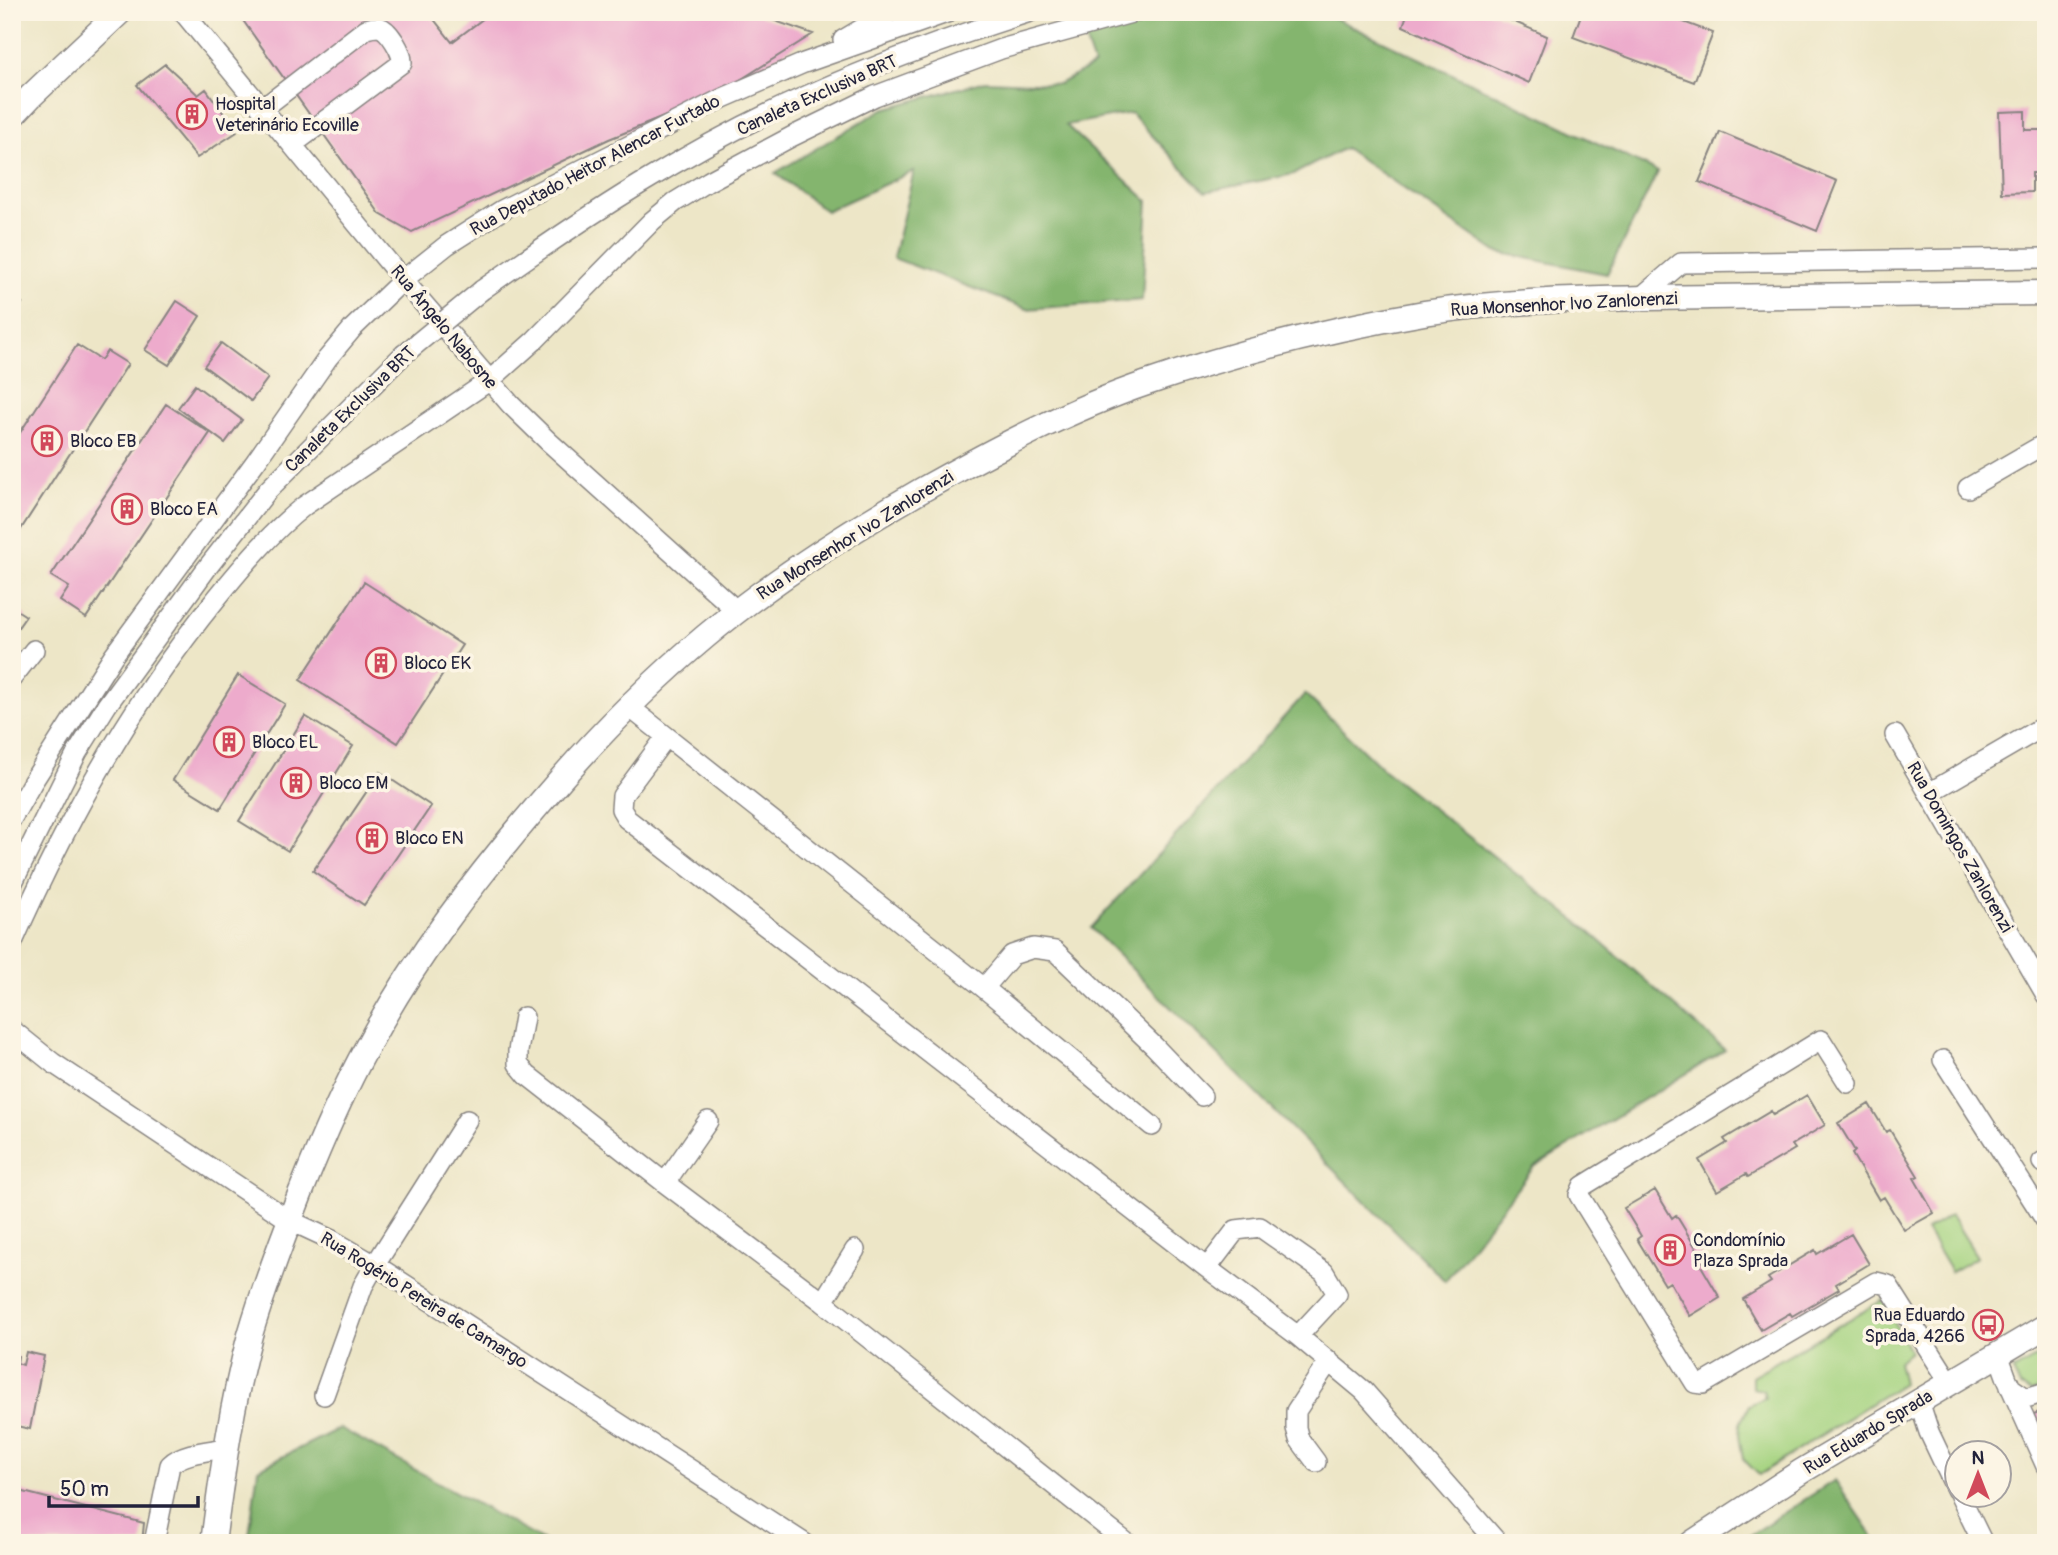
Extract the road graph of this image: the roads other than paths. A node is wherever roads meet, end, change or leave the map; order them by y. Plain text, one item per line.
1 (120, 12) edge
2 (183, 12) edge
3 (890, 12) edge
4 (949, 12) edge
5 (1030, 12) edge
6 (1135, 12) edge
7 (804, 64) junction
8 (262, 109) junction
9 (12, 116) edge
10 (292, 145) junction
11 (2046, 258) edge
12 (403, 280) junction
13 (2046, 293) edge
14 (1640, 298) junction
15 (489, 381) junction
16 (2046, 443) edge
17 (1968, 488) dead end
18 (737, 611) junction
19 (34, 650) dead end
20 (12, 678) edge
21 (628, 706) junction
22 (2046, 725) edge
23 (1895, 734) dead end
24 (666, 737) junction
25 (1929, 793) junction
26 (12, 818) edge
27 (12, 884) edge
28 (12, 944) edge
29 (984, 988) junction
30 (2046, 995) edge
31 (524, 1017) dead end
32 (12, 1030) edge
33 (1943, 1060) dead end
34 (1848, 1083) dead end
35 (1202, 1096) dead end
36 (467, 1120) dead end
37 (708, 1121) dead end
38 (1153, 1126) dead end
39 (666, 1183) junction
40 (289, 1220) junction
41 (2046, 1221) edge
42 (855, 1250) dead end
43 (374, 1265) junction
44 (1207, 1268) junction
45 (823, 1302) junction
46 (2046, 1325) edge
47 (1298, 1336) junction
48 (1998, 1354) junction
49 (1329, 1361) junction
50 (1950, 1383) junction
51 (2010, 1387) junction
52 (2046, 1392) edge
53 (324, 1395) dead end
54 (1919, 1401) junction
55 (227, 1448) junction
56 (1942, 1459) edge
57 (1316, 1462) dead end
58 (2046, 1466) edge
59 (1967, 1510) edge
60 (154, 1543) edge
61 (213, 1543) edge
62 (804, 1543) edge
63 (1127, 1543) edge
64 (1498, 1543) edge
65 (1692, 1543) edge
66 (1983, 1543) edge

1 - 9 main road
2 - 8 street, Rua Ângelo Nabosne
3 - 7 street
4 - 7 street, Rua Deputado Heitor Alencar Furtado
5 - 27 street, Canaleta Exclusiva BRT, bridge
6 - 15 street
7 - 12 street, Rua Deputado Heitor Alencar Furtado
8 - 10 street, Rua Ângelo Nabosne
8 - 10 street
10 - 12 street, Rua Ângelo Nabosne
11 - 14 street
12 - 15 street, Rua Ângelo Nabosne
12 - 26 street, Rua Deputado Heitor Alencar Furtado
13 - 14 main road, Rua Monsenhor Ivo Zanlorenzi
14 - 18 main road, Rua Monsenhor Ivo Zanlorenzi
15 - 18 street, Rua Ângelo Nabosne
15 - 28 street
16 - 17 street
18 - 21 main road, Rua Monsenhor Ivo Zanlorenzi
19 - 20 street
21 - 24 street
21 - 40 main road, Rua Monsenhor Ivo Zanlorenzi
22 - 25 street
23 - 25 street, Rua Domingos Zanlorenzi
24 - 29 street
24 - 44 street
25 - 30 street, Rua Domingos Zanlorenzi
29 - 35 street
29 - 38 street
31 - 39 street
32 - 40 street, Rua Rogério Pereira de Camargo
33 - 41 street
34 - 50 street
36 - 43 street
37 - 39 street
39 - 45 street
40 - 43 street, Rua Rogério Pereira de Camargo
40 - 55 main road, Rua Monsenhor Ivo Zanlorenzi
42 - 45 street
43 - 53 street
43 - 62 street, Rua Rogério Pereira de Camargo
44 - 47 street
44 - 47 street
45 - 63 street
46 - 48 main road, Rua Eduardo Sprada
47 - 49 street
48 - 50 main road, Rua Eduardo Sprada
48 - 51 street
49 - 57 street
49 - 64 street
50 - 54 main road, Rua Eduardo Sprada
51 - 52 street
51 - 58 street
54 - 56 street
54 - 65 main road, Rua Eduardo Sprada
55 - 60 street
55 - 61 main road, Rua Monsenhor Ivo Zanlorenzi
59 - 66 street

